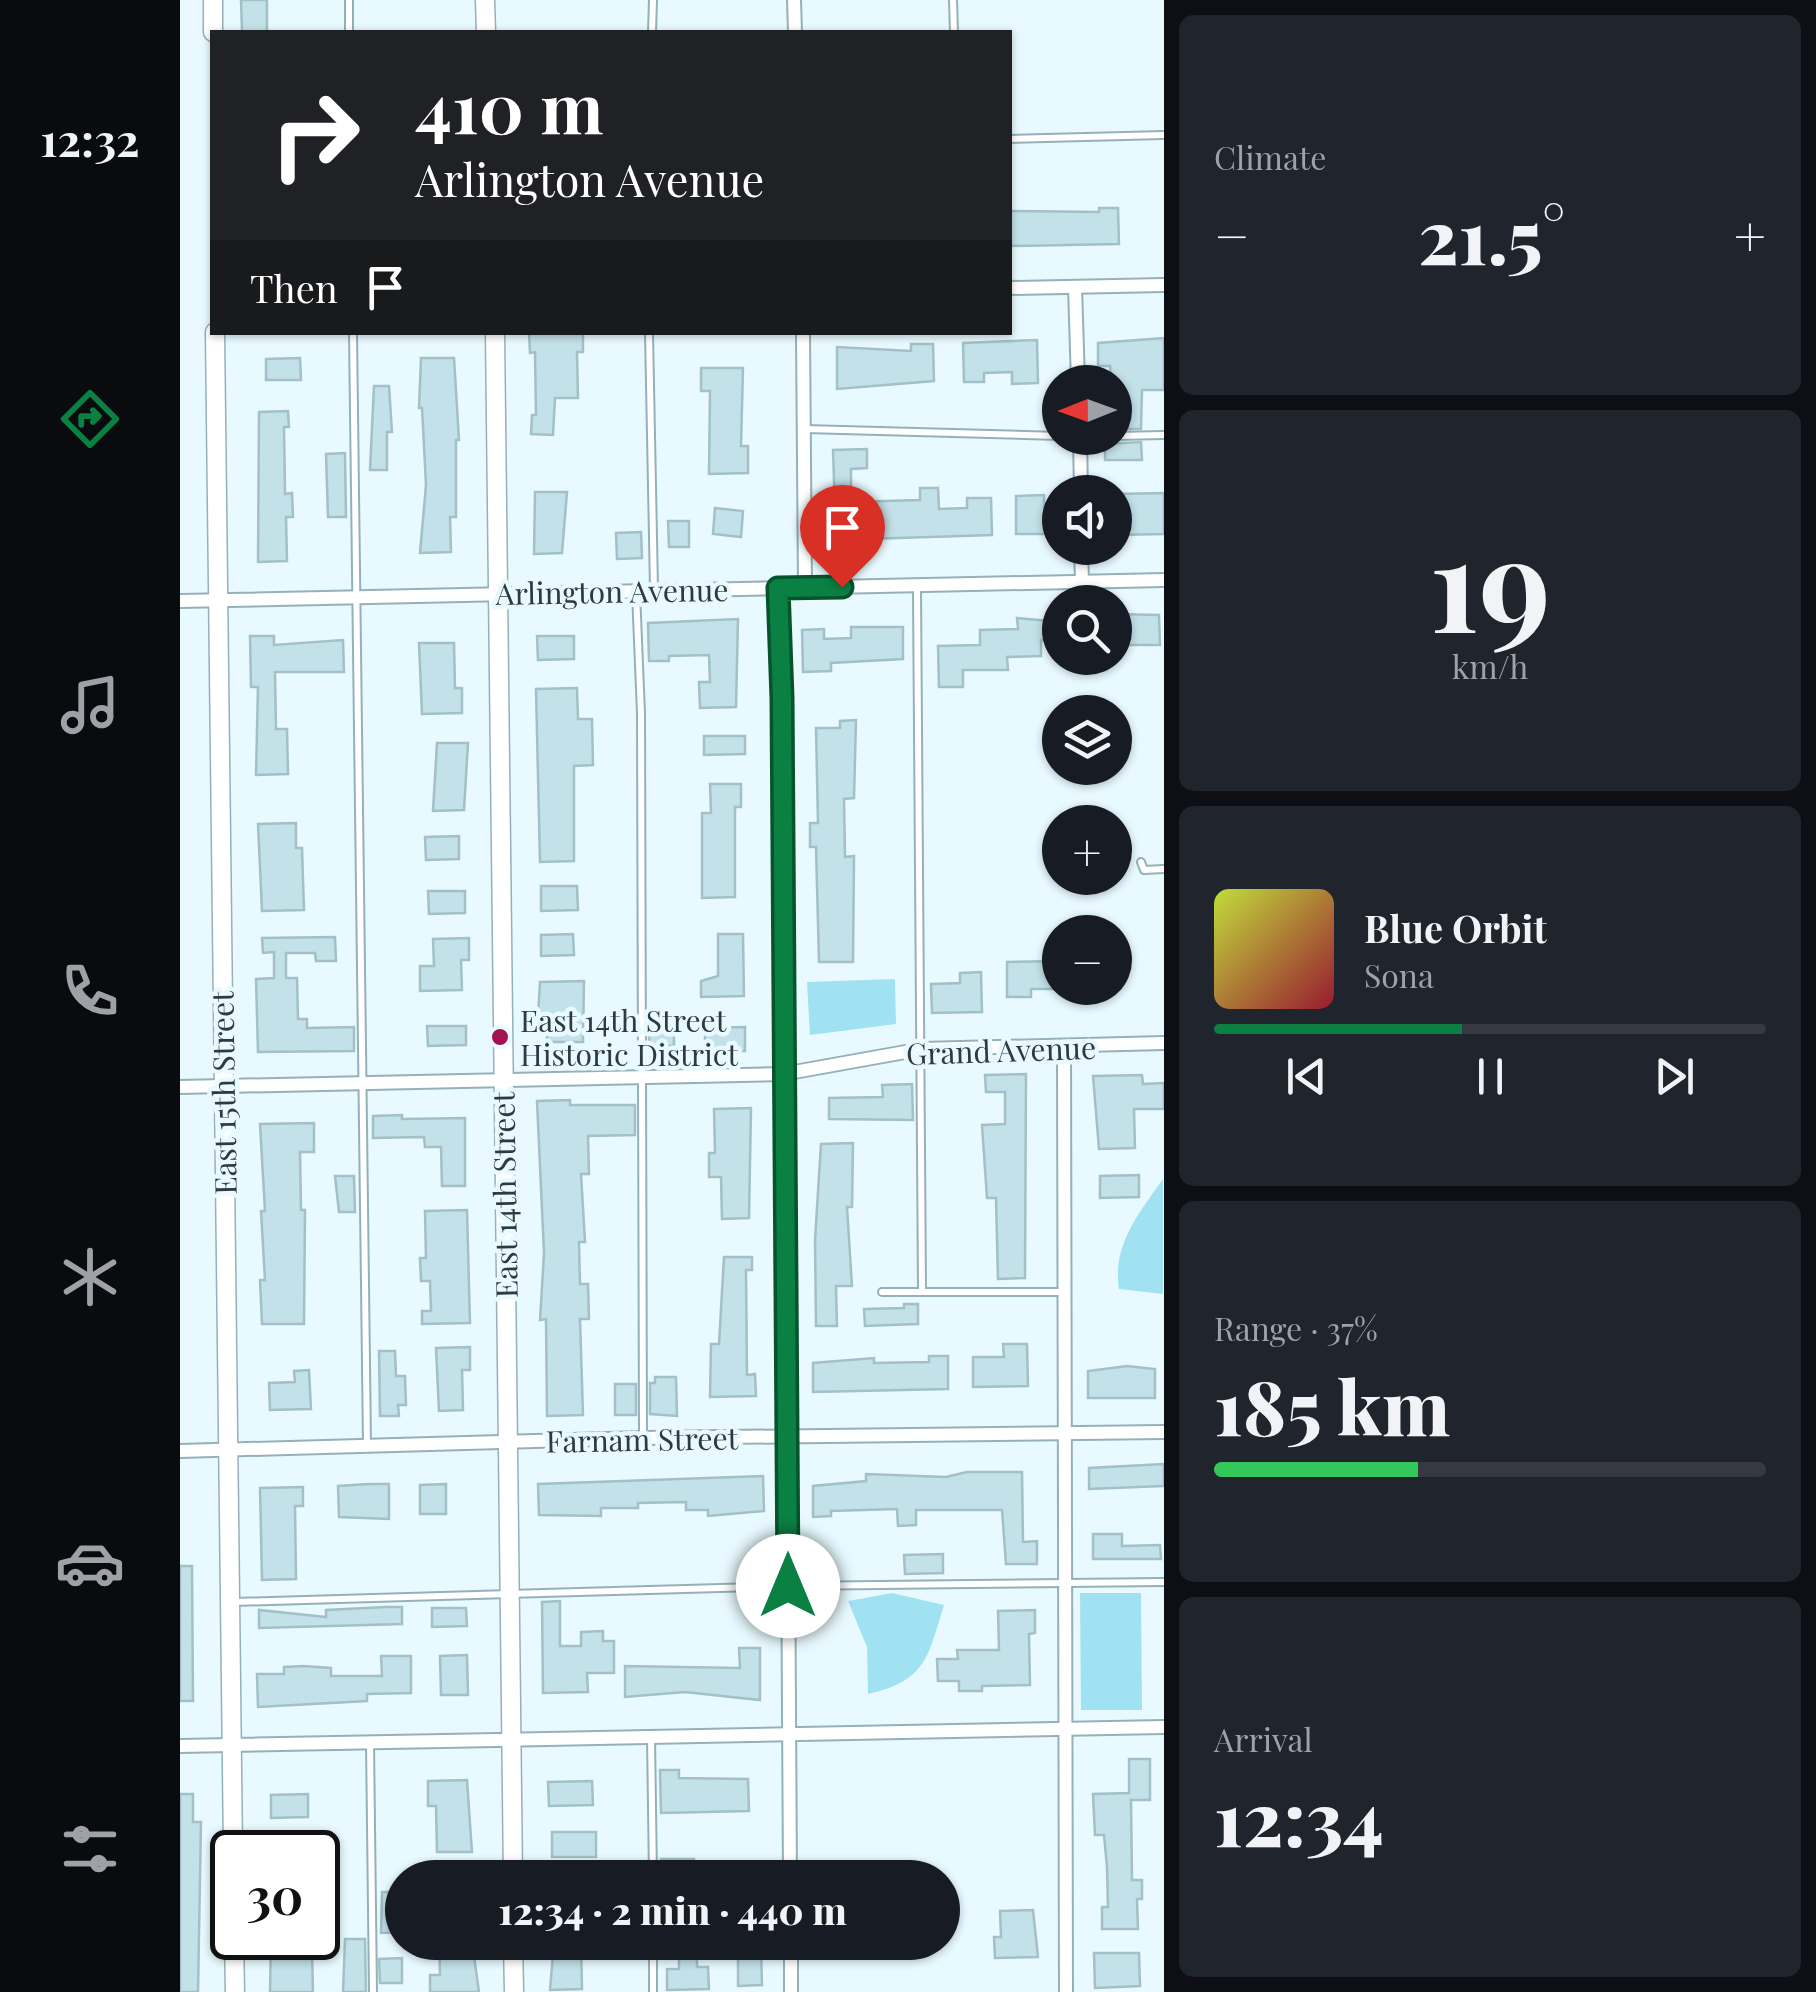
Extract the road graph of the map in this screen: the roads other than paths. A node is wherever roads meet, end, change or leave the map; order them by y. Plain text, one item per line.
1 (212, 0) edge
2 (348, 0) edge
3 (486, 0) edge
4 (653, 0) edge
5 (794, 0) edge
6 (953, 0) edge
7 (213, 30) edge
8 (349, 30) edge
9 (486, 30) edge
10 (652, 30) edge
11 (795, 30) edge
12 (954, 30) edge
13 (1164, 135) edge
14 (1012, 139) edge
15 (1164, 286) edge
16 (1075, 287) junction
17 (1012, 288) edge
18 (214, 335) edge
19 (353, 335) edge
20 (495, 335) edge
21 (649, 335) edge
22 (803, 335) edge
23 (1077, 365) edge
24 (804, 428) junction
25 (1042, 435) edge
26 (1164, 435) edge
27 (1132, 436) edge
28 (1082, 565) edge
29 (1164, 580) edge
30 (1082, 582) junction
31 (917, 586) junction
32 (806, 587) junction
33 (778, 588) junction
34 (654, 590) junction
35 (636, 592) junction
36 (498, 593) junction
37 (357, 596) junction
38 (216, 600) junction
39 (180, 601) edge
40 (1141, 862) dead end
41 (1164, 869) edge
42 (1164, 1044) edge
43 (1064, 1047) junction
44 (922, 1049) junction
45 (783, 1074) junction
46 (640, 1078) junction
47 (501, 1082) junction
48 (362, 1083) junction
49 (180, 1086) edge
50 (223, 1086) junction
51 (922, 1291) junction
52 (882, 1292) dead end
53 (1063, 1292) junction
54 (1164, 1432) edge
55 (1062, 1434) junction
56 (788, 1437) junction
57 (642, 1438) junction
58 (509, 1441) junction
59 (367, 1444) junction
60 (229, 1448) junction
61 (180, 1450) edge
62 (1164, 1582) edge
63 (1064, 1584) junction
64 (788, 1586) junction
65 (510, 1593) junction
66 (232, 1602) junction
67 (1063, 1728) junction
68 (1164, 1728) edge
69 (789, 1733) junction
70 (652, 1735) junction
71 (512, 1738) junction
72 (370, 1740) junction
73 (230, 1745) junction
74 (180, 1746) edge
75 (232, 1830) edge
76 (513, 1860) edge
77 (652, 1860) edge
78 (790, 1860) edge
79 (234, 1960) edge
80 (514, 1960) edge
81 (653, 1960) edge
82 (791, 1960) edge
83 (235, 1992) edge
84 (373, 1992) edge
85 (514, 1992) edge
86 (654, 1992) edge
87 (791, 1992) edge
88 (1066, 1992) edge

1 - 7 street
2 - 8 lane
3 - 9 street
4 - 10 lane
5 - 11 street
6 - 12 lane
13 - 14 lane
15 - 16 street
16 - 17 street
16 - 23 street
18 - 38 street, East 15th Street
19 - 37 lane
20 - 36 street, East 14th Street
21 - 34 lane
22 - 24 street
24 - 25 lane
24 - 32 street
26 - 27 lane
28 - 30 street
29 - 30 street, Arlington Avenue
30 - 31 street, Arlington Avenue
31 - 32 street, Arlington Avenue
31 - 44 lane
32 - 33 street, Arlington Avenue
33 - 34 street, Arlington Avenue
33 - 45 street
34 - 35 street, Arlington Avenue
35 - 36 street, Arlington Avenue
35 - 46 lane
36 - 37 street, Arlington Avenue
36 - 47 street, East 14th Street
37 - 38 street, Arlington Avenue
37 - 48 lane
38 - 39 street, Arlington Avenue
38 - 50 street, East 15th Street
40 - 41 lane
42 - 43 street, Grand Avenue
43 - 44 street, Grand Avenue
43 - 53 street
44 - 45 street, Grand Avenue
44 - 51 lane
45 - 46 street, Grand Avenue
45 - 56 street
46 - 47 street, Grand Avenue
46 - 57 lane
47 - 48 street, Grand Avenue
47 - 58 street, East 14th Street
48 - 50 street, Grand Avenue
48 - 59 lane
49 - 50 street, Grand Avenue
50 - 60 street, East 15th Street
51 - 52 lane
51 - 53 lane
53 - 55 street
54 - 55 street, Farnam Street
55 - 56 street, Farnam Street
55 - 63 street
56 - 57 street, Farnam Street
56 - 64 street
57 - 58 street, Farnam Street
58 - 59 street, Farnam Street
58 - 65 street, East 14th Street
59 - 60 street, Farnam Street
60 - 61 street, Farnam Street
60 - 66 street, East 15th Street
62 - 63 lane
63 - 64 lane
63 - 67 street
64 - 65 lane
64 - 69 street
65 - 66 lane
65 - 71 street, East 14th Street
66 - 73 street, East 15th Street
67 - 68 street
67 - 69 street
67 - 88 street
69 - 70 street
69 - 78 street
70 - 71 street
70 - 77 lane
71 - 72 street
71 - 76 street, East 14th Street
72 - 73 street
72 - 84 lane
73 - 74 street
73 - 75 street, East 15th Street
79 - 83 street
80 - 85 street
81 - 86 lane
82 - 87 street

